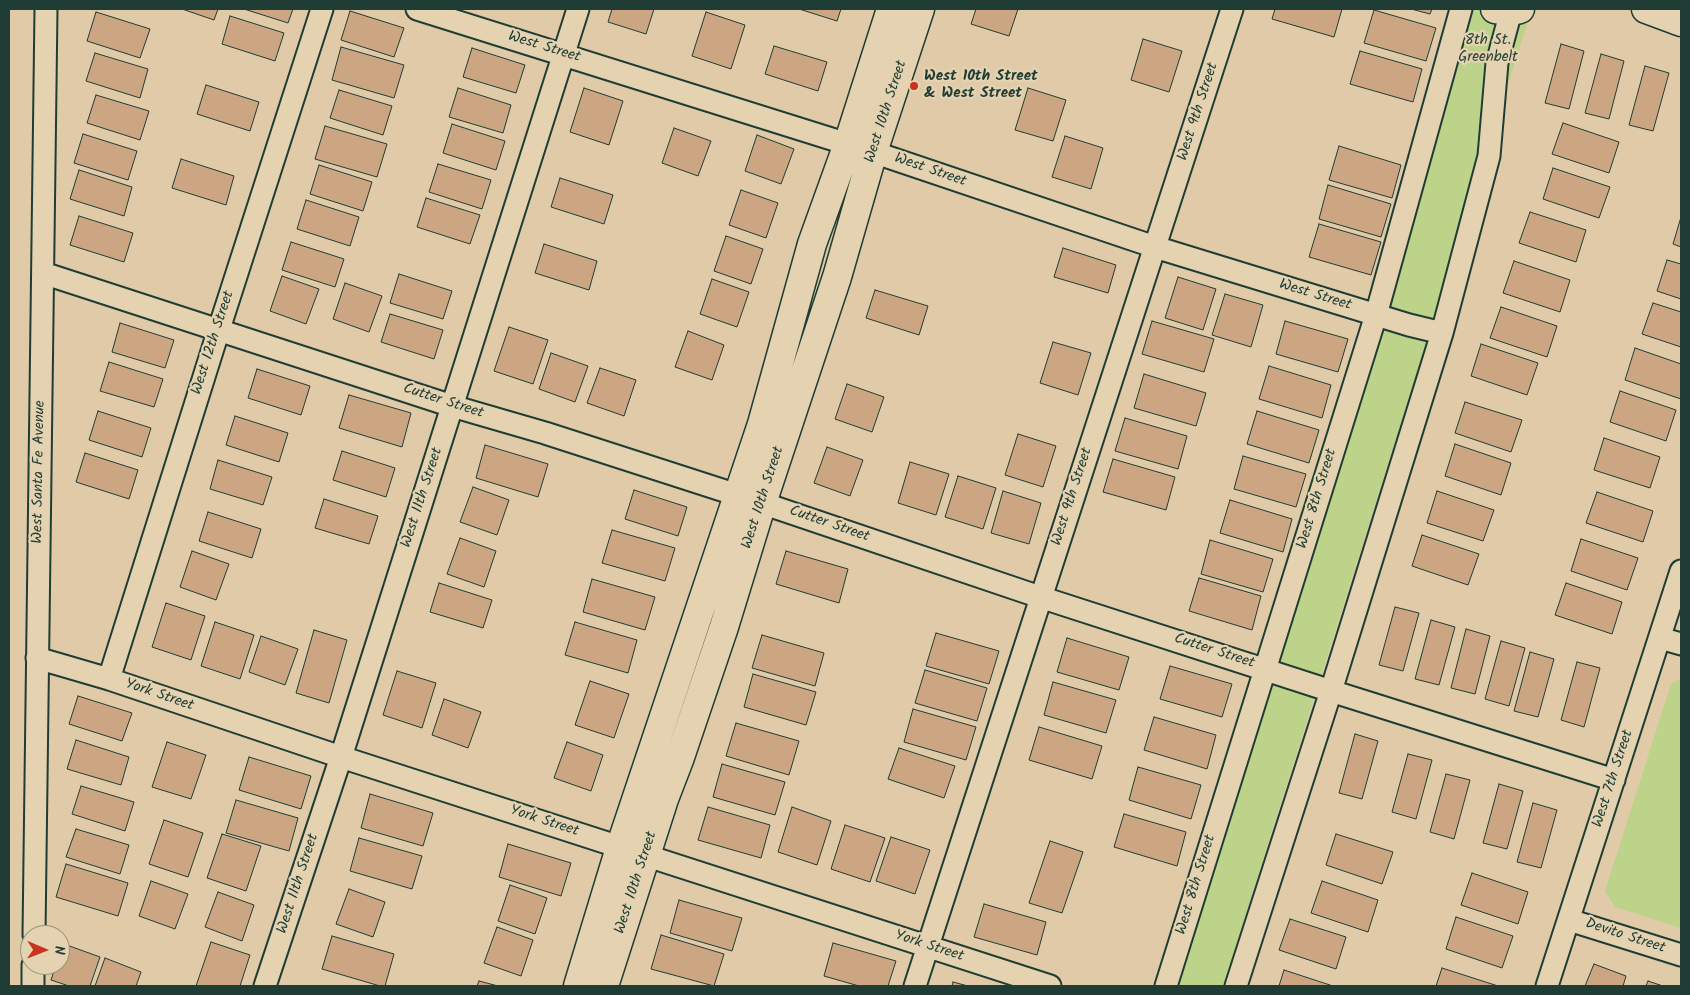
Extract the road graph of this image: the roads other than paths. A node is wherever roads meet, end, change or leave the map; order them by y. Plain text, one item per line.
1 (46, 9) edge
2 (322, 9) edge
3 (417, 9) edge
4 (578, 9) edge
5 (891, 9) edge
6 (920, 9) edge
7 (1232, 9) edge
8 (1461, 9) edge
9 (1646, 9) edge
10 (1509, 10) edge
11 (1681, 22) edge
12 (564, 54) junction
13 (861, 148) junction
14 (1155, 247) junction
15 (43, 273) junction
16 (1376, 315) junction
17 (219, 329) junction
18 (1442, 333) junction
19 (452, 406) junction
20 (750, 499) junction
21 (1681, 572) edge
22 (1040, 597) junction
23 (1660, 638) junction
24 (1681, 644) edge
25 (37, 658) junction
26 (1265, 669) junction
27 (109, 679) junction
28 (1331, 691) junction
29 (341, 757) junction
30 (1614, 780) junction
31 (620, 848) junction
32 (647, 856) junction
33 (1569, 920) junction
34 (34, 925) edge
35 (928, 947) junction
36 (1681, 955) edge
37 (265, 986) edge
38 (578, 986) edge
39 (604, 986) edge
40 (915, 986) edge
41 (1050, 986) edge
42 (1166, 986) edge
43 (1236, 986) edge
44 (1548, 986) edge

1 - 15 street, West Santa Fe Avenue
2 - 17 street, West 12th Street
3 - 12 street, West Street
4 - 12 street, West 11th Street
5 - 13 main road, West 10th Street
6 - 13 main road, West 10th Street
7 - 14 street, West 9th Street
8 - 16 street, West 8th Street
9 - 11 main road
10 - 18 street
12 - 13 street, West Street
12 - 19 street, West 11th Street
13 - 14 street, West Street
13 - 20 main road, West 10th Street
14 - 16 street, West Street
14 - 22 street, West 9th Street
15 - 17 street, Cutter Street
15 - 25 street, West Santa Fe Avenue
16 - 18 street, West Street
16 - 26 street, West 8th Street
17 - 19 street, Cutter Street
17 - 27 street, West 12th Street
18 - 28 street
19 - 20 street, Cutter Street
19 - 29 street, West 11th Street
20 - 22 street, Cutter Street
20 - 31 main road, West 10th Street
20 - 32 main road, West 10th Street
21 - 23 street, West 7th Street
22 - 26 street, Cutter Street
22 - 35 street, West 9th Street
23 - 24 street
23 - 30 street, West 7th Street
25 - 27 street, York Street
25 - 34 street, West Santa Fe Avenue
26 - 28 street, Cutter Street
26 - 42 street, West 8th Street
27 - 29 street, York Street
28 - 30 street, Cutter Street
28 - 43 street
29 - 31 street, York Street
29 - 37 street, West 11th Street
30 - 33 street, West 7th Street
31 - 32 street, York Street
31 - 38 main road, West 10th Street
32 - 35 street, York Street
32 - 39 main road, West 10th Street
33 - 36 street, Devito Street
33 - 44 street, West 7th Street
35 - 40 street, West 9th Street
35 - 41 street, York Street

